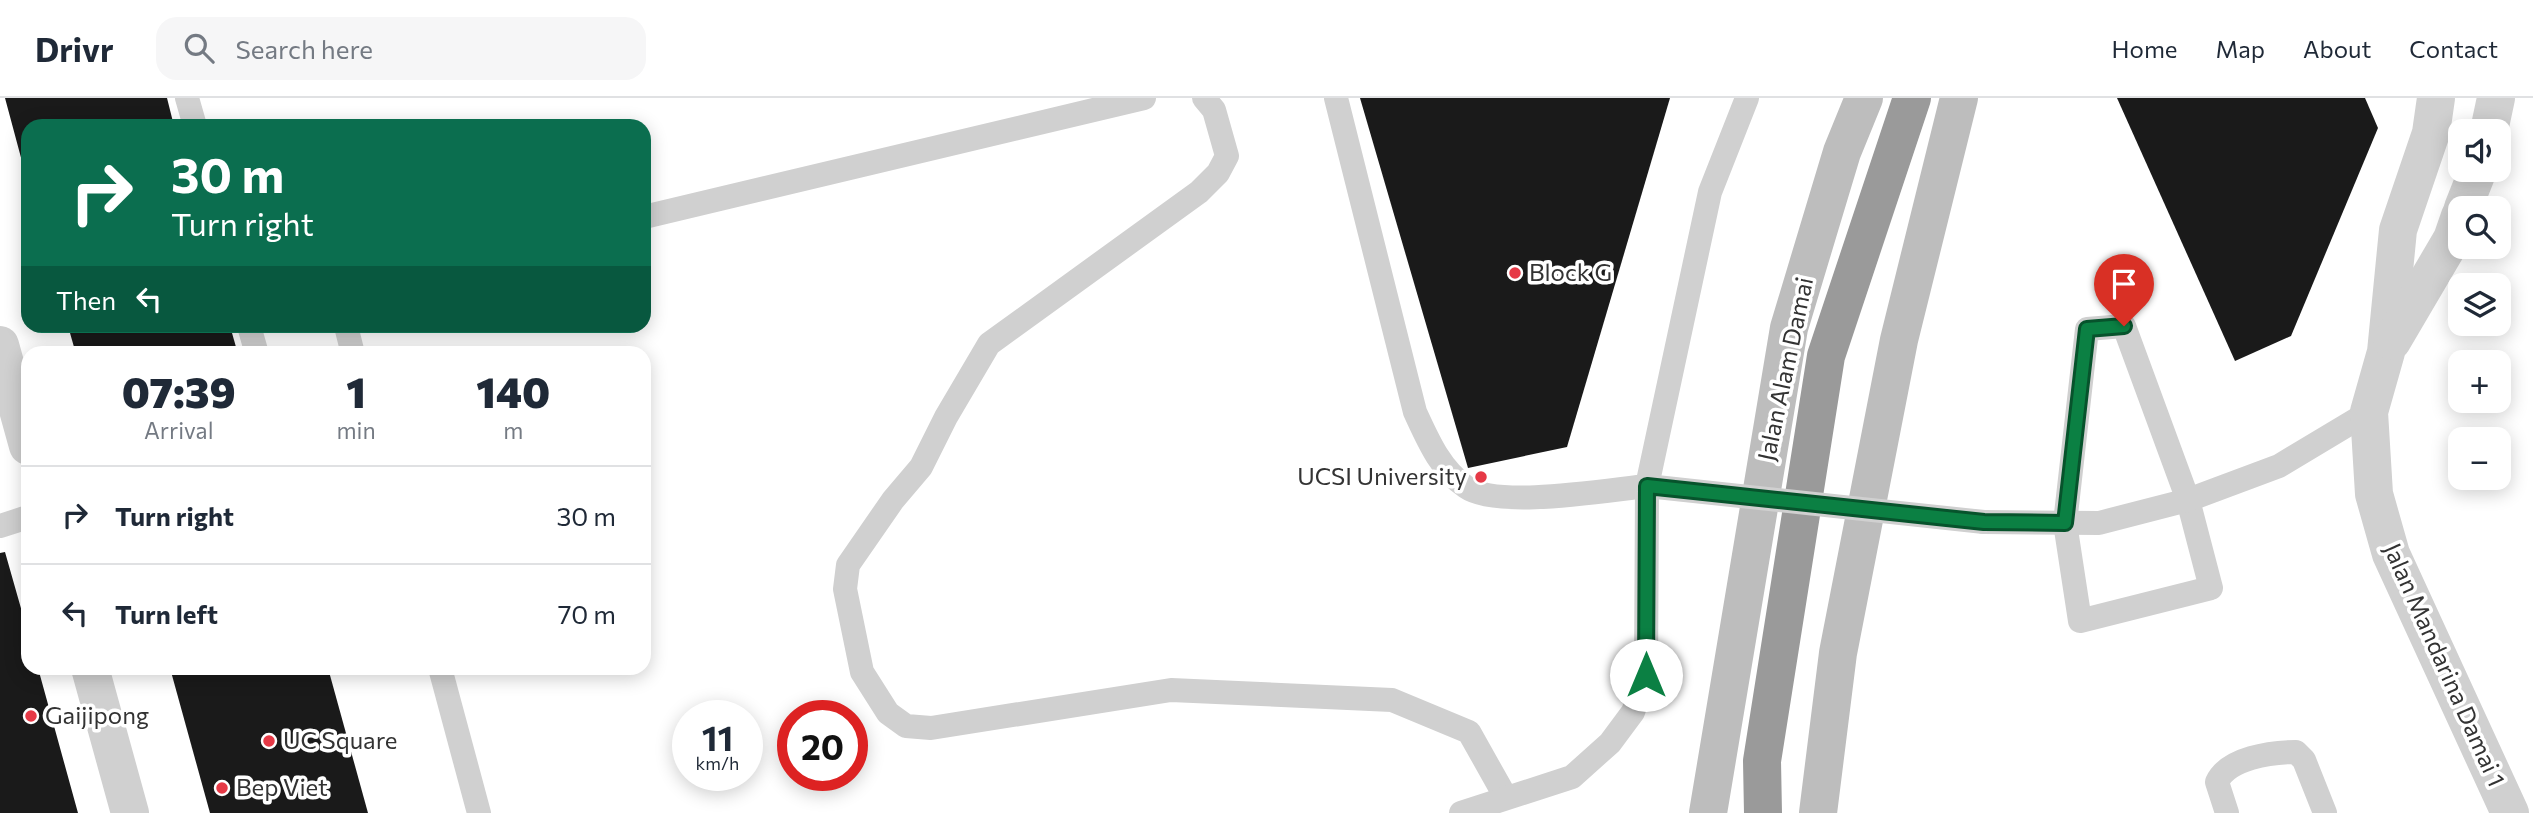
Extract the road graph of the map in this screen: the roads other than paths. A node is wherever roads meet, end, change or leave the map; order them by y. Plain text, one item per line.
1 (187, 98) edge
2 (1144, 98) edge
3 (1204, 98) edge
4 (1336, 98) edge
5 (1747, 98) edge
6 (1864, 98) edge
7 (1912, 98) edge
8 (1927, 98) edge
9 (1959, 98) edge
10 (2436, 98) edge
11 (2496, 98) edge
12 (193, 119) edge
13 (2492, 119) edge
14 (651, 215) edge
15 (2448, 246) edge
16 (0, 345) edge
17 (2386, 352) junction
18 (2369, 412) junction
19 (21, 421) edge
20 (1647, 486) junction
21 (2188, 500) junction
22 (21, 519) edge
23 (2065, 523) junction
24 (0, 526) edge
25 (92, 675) edge
26 (442, 675) edge
27 (1505, 796) junction
28 (130, 813) edge
29 (479, 813) edge
30 (1461, 813) edge
31 (1708, 813) edge
32 (1763, 813) edge
33 (1779, 813) edge
34 (1818, 813) edge
35 (2227, 813) edge
36 (2325, 813) edge
37 (2510, 813) edge

1 - 12 lane
2 - 14 lane
3 - 27 lane
4 - 20 lane
5 - 20 lane
6 - 31 main road, Jalan Alam Damai
7 - 32 highway
8 - 33 highway
9 - 34 main road
10 - 17 street, Jalan Mandarina Damai 1
11 - 13 street
15 - 17 street, Jalan Mandarina Damai 1
16 - 19 street
17 - 18 street, Jalan Mandarina Damai 1
18 - 21 lane
18 - 37 street, Jalan Mandarina Damai 1
20 - 23 lane, bridge
20 - 27 lane
21 - 23 lane
21 - 23 lane
21 - 23 lane
22 - 24 lane
25 - 28 street
26 - 29 lane
27 - 30 lane
35 - 36 lane

